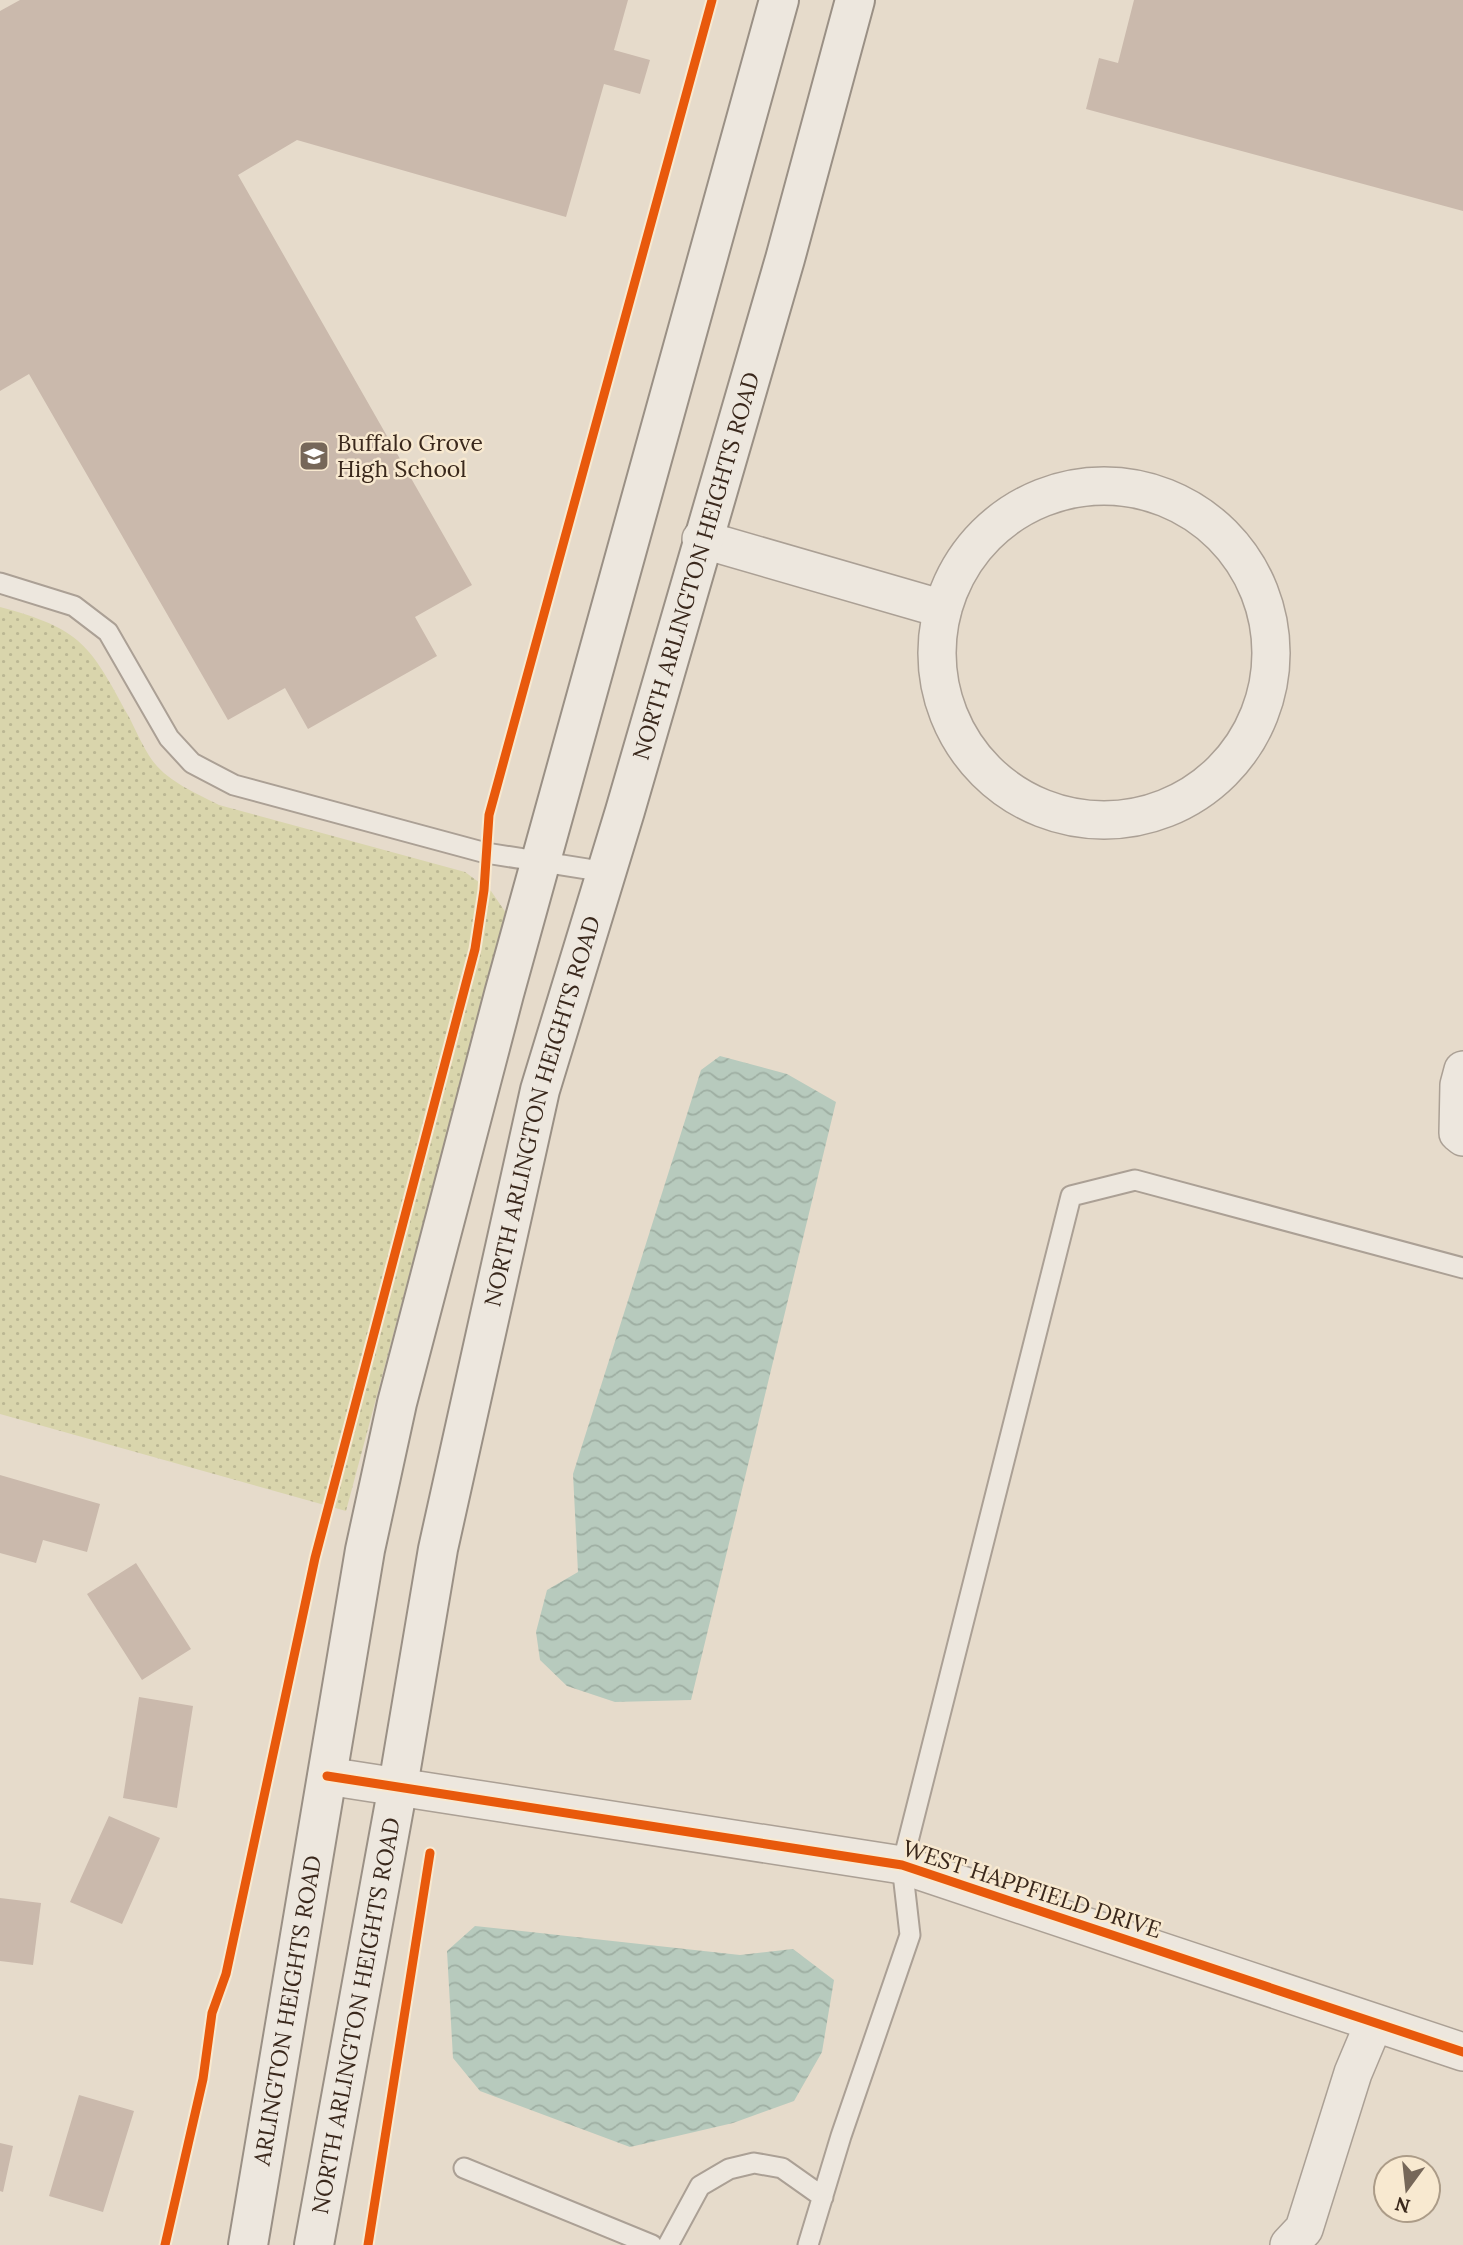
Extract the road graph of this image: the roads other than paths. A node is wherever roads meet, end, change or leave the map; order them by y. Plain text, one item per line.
1 (779, 0) edge
2 (855, 0) edge
3 (701, 539) junction
4 (0, 583) edge
5 (943, 609) junction
6 (541, 860) junction
7 (606, 872) junction
8 (1463, 1070) edge
9 (1463, 1137) edge
10 (1463, 1268) edge
11 (327, 1776) junction
12 (398, 1786) junction
13 (902, 1865) junction
14 (1374, 2023) junction
15 (1463, 2052) edge
16 (464, 2168) dead end
17 (823, 2197) junction
18 (1302, 2240) edge
19 (248, 2245) edge
20 (314, 2245) edge
21 (652, 2245) edge
22 (668, 2245) edge
23 (808, 2245) edge

1 - 6 main road
2 - 3 main road, NORTH ARLINGTON HEIGHTS ROAD
3 - 5 street
3 - 7 main road, NORTH ARLINGTON HEIGHTS ROAD
4 - 6 lane
5 - 5 street
6 - 7 lane
6 - 11 main road
7 - 12 main road, NORTH ARLINGTON HEIGHTS ROAD
8 - 9 street
10 - 13 lane
11 - 12 street, WEST HAPPFIELD DRIVE
11 - 19 main road, ARLINGTON HEIGHTS ROAD
12 - 13 street, WEST HAPPFIELD DRIVE
12 - 20 main road, NORTH ARLINGTON HEIGHTS ROAD
13 - 14 street, WEST HAPPFIELD DRIVE
13 - 17 lane
14 - 15 street, WEST HAPPFIELD DRIVE
14 - 18 street
16 - 21 lane
17 - 22 lane
17 - 23 lane

